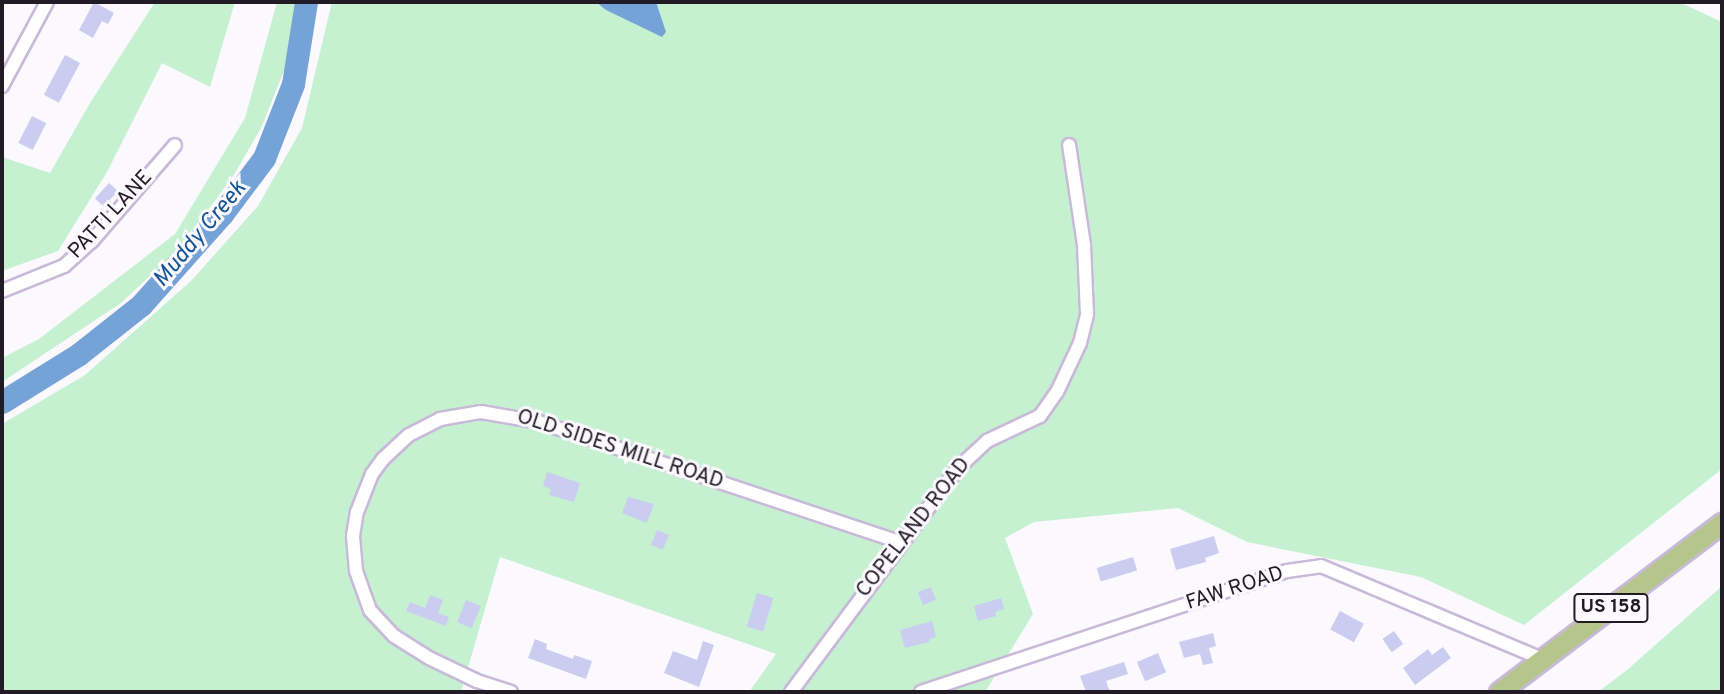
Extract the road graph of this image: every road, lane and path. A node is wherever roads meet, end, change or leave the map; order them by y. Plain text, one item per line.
1 (47, 2) edge
2 (2, 86) edge
3 (175, 145) dead end
4 (1069, 145) dead end
5 (2, 291) edge
6 (1722, 523) edge
7 (900, 542) junction
8 (1545, 660) junction
9 (477, 687) edge
10 (510, 692) edge
11 (791, 692) edge
12 (921, 692) edge
13 (1499, 692) edge

1 - 2 street
3 - 5 street, PATTI LANE
4 - 7 street, COPELAND ROAD
6 - 8 main road, US 158
7 - 9 street, OLD SIDES MILL ROAD
7 - 11 street, COPELAND ROAD
8 - 12 street, FAW ROAD
8 - 13 main road, US 158
9 - 10 street, OLD SIDES MILL ROAD

